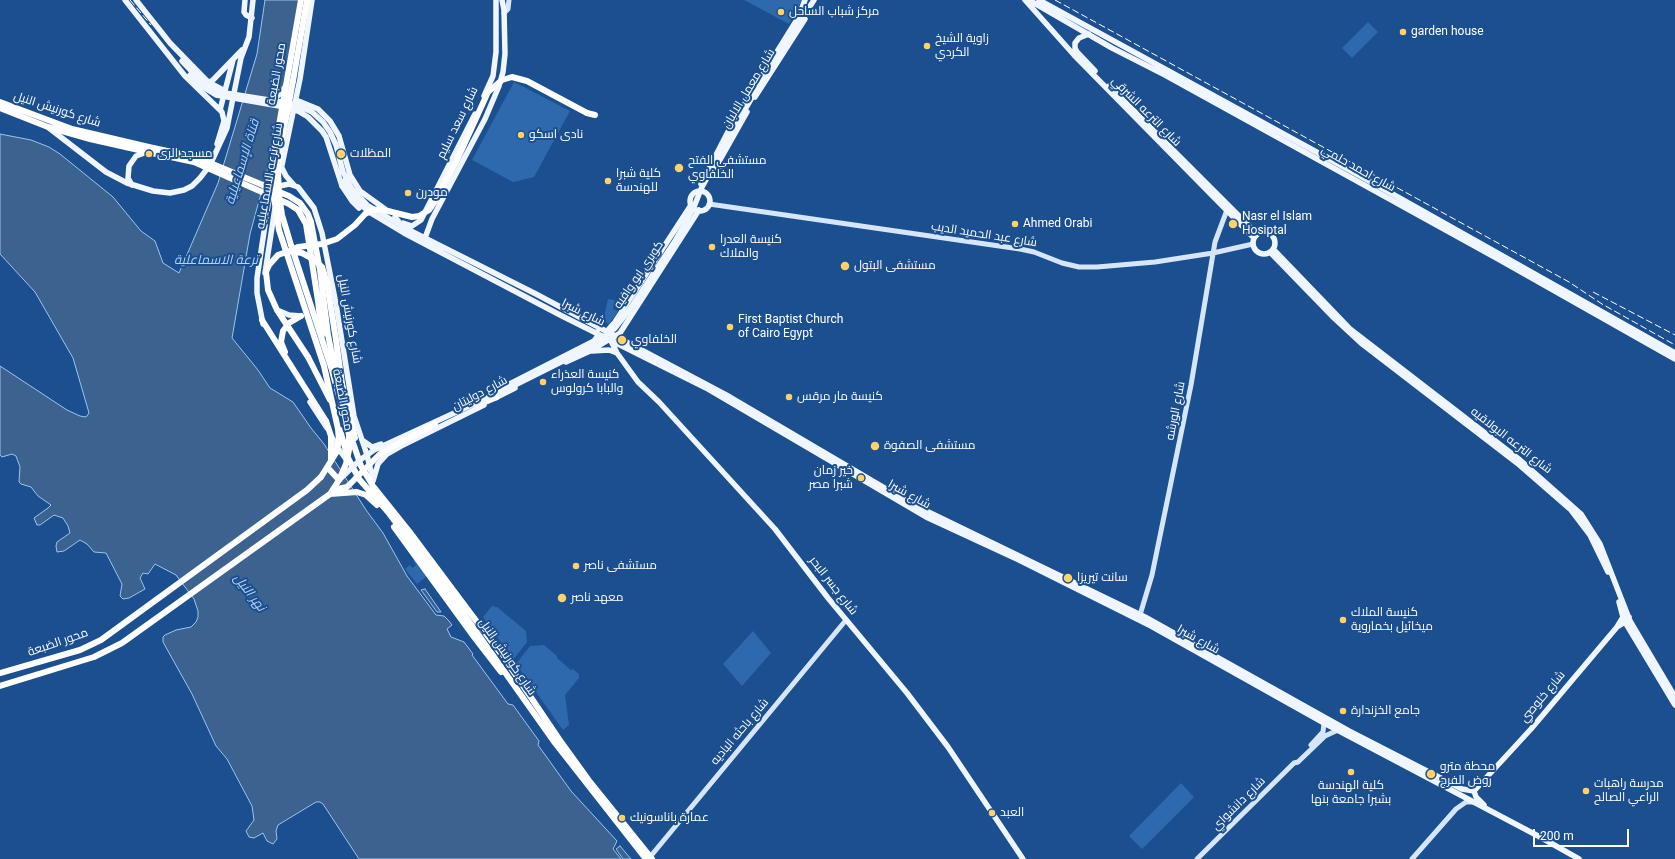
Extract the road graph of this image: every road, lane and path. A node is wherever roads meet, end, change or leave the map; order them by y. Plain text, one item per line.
1 (125, 0) edge
2 (136, 0) edge
3 (246, 0) edge
4 (253, 0) edge
5 (302, 0) edge
6 (307, 0) edge
7 (312, 0) edge
8 (503, 0) edge
9 (509, 0) edge
10 (805, 0) edge
11 (1024, 0) edge
12 (1029, 0) edge
13 (1039, 0) edge
14 (496, 1) edge
15 (815, 1) edge
16 (504, 13) junction
17 (252, 18) junction
18 (798, 18) junction
19 (496, 23) junction
20 (504, 23) junction
21 (161, 31) junction
22 (1089, 34) junction
23 (154, 36) junction
24 (1076, 41) junction
25 (1117, 42) junction
26 (170, 43) junction
27 (1064, 44) junction
28 (784, 46) junction
29 (246, 47) junction
30 (164, 49) junction
31 (1116, 50) junction
32 (1131, 50) junction
33 (1129, 56) junction
34 (234, 59) junction
35 (181, 62) junction
36 (298, 79) junction
37 (208, 82) junction
38 (1106, 85) junction
39 (225, 91) junction
40 (272, 100) junction
41 (296, 100) junction
42 (0, 102) edge
43 (0, 108) edge
44 (220, 110) junction
45 (596, 114) dead end
46 (475, 115) junction
47 (485, 119) junction
48 (48, 126) junction
49 (151, 151) junction
50 (216, 152) junction
51 (281, 166) junction
52 (350, 175) junction
53 (133, 185) junction
54 (294, 185) junction
55 (278, 186) junction
56 (271, 188) junction
57 (700, 191) junction
58 (709, 204) junction
59 (691, 205) junction
60 (699, 210) junction
61 (1227, 210) junction
62 (394, 217) junction
63 (308, 223) junction
64 (402, 226) junction
65 (412, 226) junction
66 (404, 233) junction
67 (425, 238) junction
68 (1255, 239) junction
69 (1271, 250) junction
70 (289, 251) junction
71 (1213, 253) junction
72 (529, 290) junction
73 (525, 296) junction
74 (542, 298) junction
75 (540, 304) junction
76 (319, 313) junction
77 (301, 316) junction
78 (262, 320) junction
79 (597, 332) junction
80 (607, 332) junction
81 (616, 336) junction
82 (610, 339) junction
83 (590, 351) junction
84 (617, 353) junction
85 (1674, 355) edge
86 (291, 366) junction
87 (497, 397) junction
88 (331, 403) junction
89 (361, 440) junction
90 (351, 466) junction
91 (328, 468) junction
92 (366, 476) junction
93 (339, 480) junction
94 (373, 483) junction
95 (331, 492) junction
96 (937, 519) junction
97 (947, 524) junction
98 (1612, 578) junction
99 (1140, 615) junction
100 (846, 620) junction
101 (1627, 620) junction
102 (1152, 624) junction
103 (1617, 627) junction
104 (498, 649) junction
105 (492, 653) junction
106 (1210, 656) junction
107 (507, 662) junction
108 (501, 666) junction
109 (0, 673) edge
110 (0, 686) edge
111 (515, 686) junction
112 (1675, 697) edge
113 (1675, 705) edge
114 (1324, 723) junction
115 (1338, 730) junction
116 (1294, 763) junction
117 (1423, 772) junction
118 (1434, 774) junction
119 (1433, 780) junction
120 (1474, 791) junction
121 (1461, 795) junction
122 (1473, 802) junction
123 (1487, 808) junction
124 (1453, 812) junction
125 (649, 858) edge
126 (1023, 859) edge
127 (1197, 859) edge
128 (1412, 859) edge
129 (1579, 859) edge

1 - 23 main road
2 - 21 main road
3 - 17 main road
4 - 17 main road
5 - 40 main road, bridge
5 - 88 highway, محور الضبعة, bridge
6 - 36 main road, شارع كورنيش النيل
6 - 93 highway, محور الضبعة, bridge
7 - 36 main road, شارع ترعه الاسماعيليه
8 - 14 main road
8 - 16 main road, شارع سعد سليم
9 - 16 street, شارع سعد سليم
10 - 18 main road, شارع معمل الالبان
11 - 27 main road, شارع الترعه الشرقي
12 - 22 main road, شارع احمد حلمي
13 - 25 main road, شارع احمد حلمي
14 - 19 main road, شارع سعد سليم
15 - 18 main road
15 - 28 main road, شارع معمل الالبان
15 - 93 main road, كوبري ابو وافيه, bridge
16 - 20 main road, شارع سعد سليم
17 - 29 main road
18 - 28 main road, شارع معمل الالبان
19 - 20 main road
19 - 46 main road, شارع سعد سليم
20 - 47 main road, شارع سعد سليم
21 - 23 main road
21 - 26 main road
22 - 24 main road
22 - 31 main road, شارع احمد حلمي
23 - 30 main road
24 - 27 main road
24 - 38 main road, شارع الترعه الشرقي
25 - 31 main road
25 - 32 main road, شارع احمد حلمي
26 - 35 main road
26 - 37 main road
27 - 38 main road, شارع الترعه الشرقي
28 - 57 main road, شارع معمل الالبان
29 - 34 main road
29 - 50 main road
30 - 35 main road
30 - 44 main road
31 - 33 main road, شارع احمد حلمي
32 - 33 main road
32 - 85 main road, شارع احمد حلمي
33 - 85 main road, شارع احمد حلمي
34 - 37 main road
34 - 39 main road
35 - 40 main road, شارع شبرا, bridge
35 - 66 main road, bridge
36 - 41 main road, شارع ترعه الاسماعيليه
36 - 56 main road, شارع كورنيش النيل
37 - 39 main road
38 - 61 main road, شارع الترعه الشرقي
38 - 68 main road, شارع الترعه الشرقي
39 - 44 main road
40 - 64 main road, شارع شبرا, bridge
41 - 51 main road, شارع ترعه الاسماعيليه
41 - 52 main road, شارع شبرا
42 - 49 highway, شارع كورنيش النيل
43 - 48 highway, شارع كورنيش النيل
44 - 50 main road
45 - 70 highway, bridge
46 - 47 main road
46 - 65 main road, شارع سعد سليم
47 - 67 main road, شارع سعد سليم
48 - 49 highway, شارع كورنيش النيل
48 - 53 main road, شارع كورنيش النيل
49 - 53 main road
49 - 63 highway, bridge
50 - 53 main road
51 - 54 main road, شارع كورنيش النيل
51 - 55 main road, شارع ترعه الاسماعيليه
52 - 62 main road, شارع شبرا
52 - 66 main road, شارع شبرا
54 - 55 main road
54 - 89 main road, شارع كورنيش النيل
55 - 56 main road
55 - 77 main road, شارع ترعه الاسماعيليه
56 - 78 main road, شارع كورنيش النيل
57 - 58 main road
57 - 59 main road
58 - 60 main road
58 - 71 street, شارع عبد الحميد الديب
59 - 60 main road
59 - 80 main road
60 - 81 main road
61 - 68 main road, شارع الترعه الشرقي
61 - 71 street, شارع الورشه
62 - 64 main road
62 - 65 main road
63 - 76 highway, شارع كورنيش النيل
63 - 92 highway, شارع كورنيش النيل
64 - 65 main road
64 - 67 main road, شارع شبرا
66 - 73 main road, شارع شبرا
67 - 72 main road, شارع شبرا
68 - 69 main road
68 - 69 main road
68 - 71 street, شارع عبد الحميد الديب
69 - 98 main road, شارع الترعه البولاقيه
70 - 88 highway, bridge
70 - 92 highway, bridge
71 - 99 street, شارع الورشه
72 - 73 main road
72 - 74 main road, شارع شبرا
73 - 75 main road, شارع شبرا
74 - 75 main road
74 - 80 main road, شارع شبرا
75 - 79 main road, شارع شبرا
76 - 77 main road, شارع ترعه الاسماعيليه
76 - 90 highway, شارع كورنيش النيل
77 - 86 highway
78 - 86 highway
78 - 90 main road, شارع كورنيش النيل
79 - 82 main road, شارع شبرا
79 - 89 main road, شارع دوليتان
80 - 81 main road, شارع شبرا
81 - 82 main road
81 - 96 main road, شارع شبرا
82 - 83 main road, شارع دوليتان
82 - 84 main road, شارع جسر البحر
82 - 96 main road, شارع شبرا
83 - 84 main road
83 - 87 main road, شارع دوليتان
84 - 100 main road, شارع جسر البحر
86 - 91 highway, bridge
87 - 94 main road, شارع دوليتان
87 - 95 highway, bridge
88 - 91 highway, محور الضبعة, bridge
89 - 94 main road, شارع كورنيش النيل
90 - 105 highway, شارع كورنيش النيل
91 - 93 highway
91 - 109 highway, محور الضبعة, bridge
92 - 94 highway, شارع كورنيش النيل
93 - 95 highway, محور الضبعة, bridge
94 - 104 highway, شارع كورنيش النيل
95 - 110 highway, محور الضبعة
95 - 111 highway
96 - 97 main road, شارع شبرا
97 - 99 main road, شارع شبرا
97 - 102 main road, شارع شبرا
98 - 101 main road, شارع الترعه البولاقيه
98 - 103 main road, شارع الترعه البولاقيه
99 - 102 main road, شارع شبرا
100 - 125 street, شارع باحثه الباديه
100 - 126 main road, شارع جسر البحر
101 - 103 main road, شارع خلوصي
101 - 112 main road, شارع الترعه البولاقيه
101 - 113 main road, شارع الترعه البولاقيه
102 - 106 main road, شارع شبرا
103 - 120 main road, شارع خلوصي
104 - 105 highway
104 - 107 highway, شارع كورنيش النيل
105 - 108 highway, شارع كورنيش النيل
106 - 114 main road, شارع شبرا
106 - 117 main road, شارع شبرا
107 - 108 highway
107 - 125 highway, شارع كورنيش النيل
108 - 111 highway, شارع كورنيش النيل
111 - 125 highway, شارع كورنيش النيل
114 - 115 main road, شارع شبرا
114 - 116 street, شارع دانشواي
115 - 116 street, شارع دانشواي
115 - 117 main road, شارع شبرا
116 - 127 street, شارع دانشواي
117 - 118 main road, شارع شبرا
117 - 119 main road, شارع شبرا
118 - 119 main road
118 - 120 main road, شارع شبرا
119 - 121 main road, شارع شبرا
120 - 123 main road, شارع شبرا
121 - 122 main road, شارع شبرا
121 - 124 street
122 - 123 main road, شارع شبرا
122 - 124 street
123 - 129 main road, شارع شبرا
124 - 128 street

